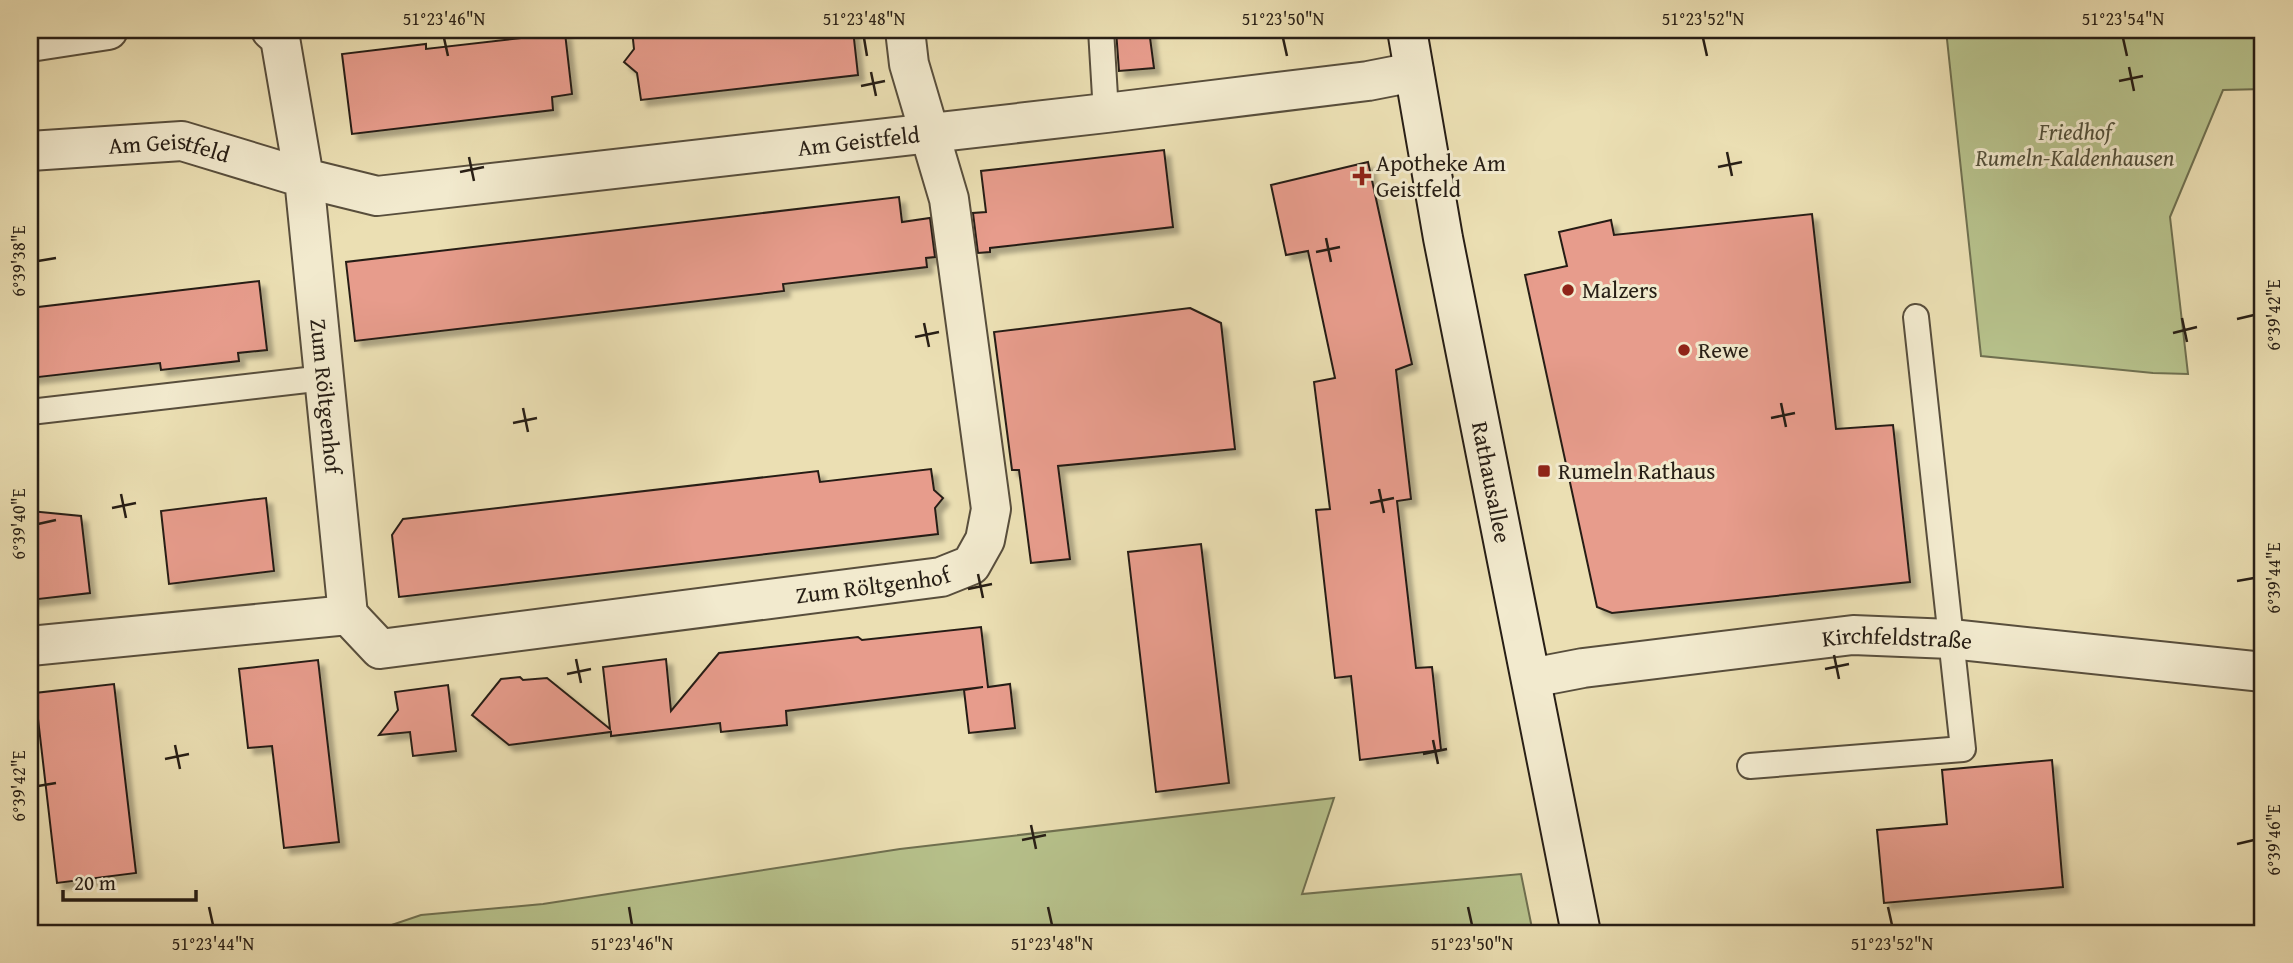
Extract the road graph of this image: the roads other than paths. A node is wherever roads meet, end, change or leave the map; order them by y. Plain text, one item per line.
1 (107, 30) edge
2 (271, 30) edge
3 (905, 30) edge
4 (1101, 30) edge
5 (1407, 30) edge
6 (30, 42) edge
7 (1414, 72) junction
8 (1107, 113) junction
9 (930, 134) junction
10 (30, 151) edge
11 (304, 178) junction
12 (1916, 317) dead end
13 (324, 378) junction
14 (30, 412) edge
15 (348, 615) junction
16 (1951, 639) junction
17 (30, 646) edge
18 (2263, 673) edge
19 (1531, 678) junction
20 (1750, 766) dead end
21 (1581, 933) edge

1 - 6 street
2 - 11 street
3 - 9 street
4 - 8 lane
5 - 7 street, Rathausallee
7 - 8 street, Am Geistfeld
7 - 19 street, Rathausallee
8 - 9 street, Am Geistfeld
9 - 11 street, Am Geistfeld
9 - 15 street, Zum Röltgenhof
10 - 11 street, Am Geistfeld
11 - 13 street, Zum Röltgenhof
12 - 16 lane
13 - 14 lane
13 - 15 street, Zum Röltgenhof
15 - 17 street
16 - 18 street, Kirchfeldstraße
16 - 19 street, Kirchfeldstraße
16 - 20 lane
19 - 21 street, Rathausallee

